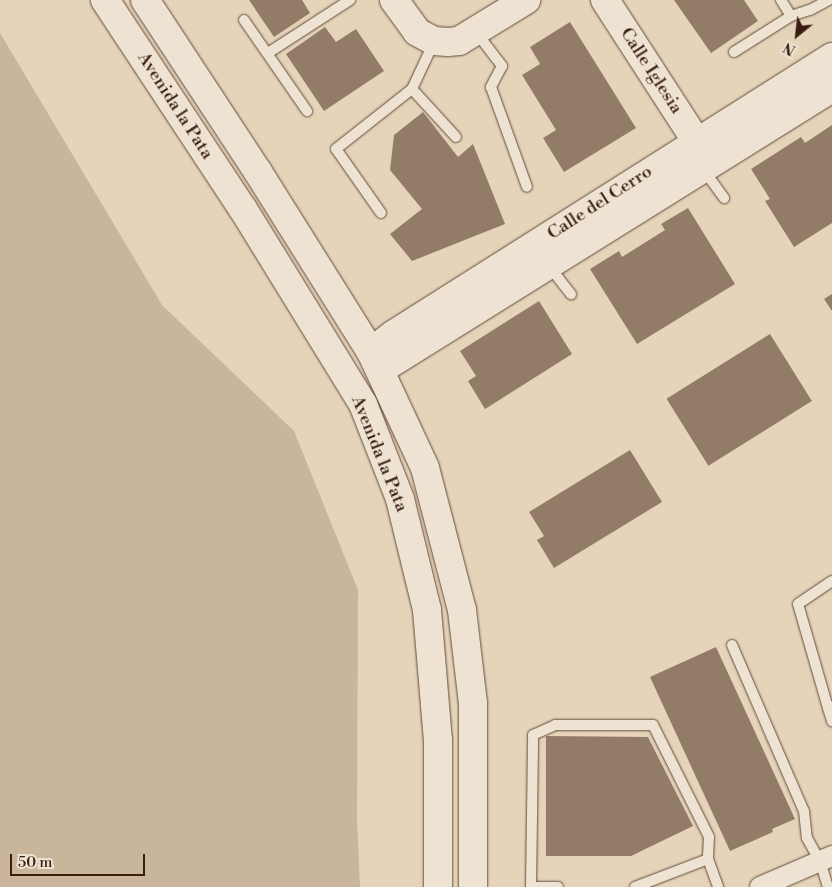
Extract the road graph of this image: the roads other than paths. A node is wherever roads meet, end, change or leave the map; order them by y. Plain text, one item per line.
1 (105, 0) edge
2 (145, 0) edge
3 (350, 0) edge
4 (394, 0) edge
5 (526, 0) edge
6 (605, 0) edge
7 (781, 0) edge
8 (829, 0) edge
9 (791, 16) junction
10 (244, 20) dead end
11 (475, 31) junction
12 (434, 41) junction
13 (734, 52) dead end
14 (268, 53) junction
15 (832, 57) edge
16 (832, 88) edge
17 (412, 89) junction
18 (308, 111) dead end
19 (456, 137) dead end
20 (697, 142) junction
21 (703, 168) junction
22 (527, 186) dead end
23 (724, 198) dead end
24 (381, 213) dead end
25 (548, 265) junction
26 (571, 294) dead end
27 (375, 361) junction
28 (363, 404) junction
29 (832, 581) edge
30 (732, 645) dead end
31 (830, 707) edge
32 (832, 721) edge
33 (826, 858) edge
34 (708, 859) junction
35 (438, 887) edge
36 (474, 887) edge
37 (558, 887) edge
38 (635, 887) edge
39 (718, 887) edge
40 (760, 887) edge
41 (828, 887) edge

1 - 28 main road, Avenida la Pata
2 - 27 main road, Avenida la Pata
3 - 14 lane
4 - 12 main road
5 - 11 main road
6 - 20 main road, Calle Iglesia
7 - 9 lane
8 - 9 lane
9 - 13 lane
10 - 14 lane
11 - 12 main road
11 - 22 lane
12 - 17 lane
14 - 18 lane
15 - 20 main road, Calle del Cerro
16 - 21 main road, Calle del Cerro
17 - 19 lane
17 - 24 lane
20 - 27 main road, Calle del Cerro
21 - 23 lane
21 - 25 main road, Calle del Cerro
25 - 26 lane
25 - 27 main road, Calle del Cerro
27 - 28 main road
27 - 36 main road, Avenida la Pata
28 - 35 main road, Avenida la Pata
29 - 31 lane
30 - 33 lane
31 - 32 lane
33 - 40 street
33 - 41 lane
34 - 37 lane
34 - 38 lane
34 - 39 lane

